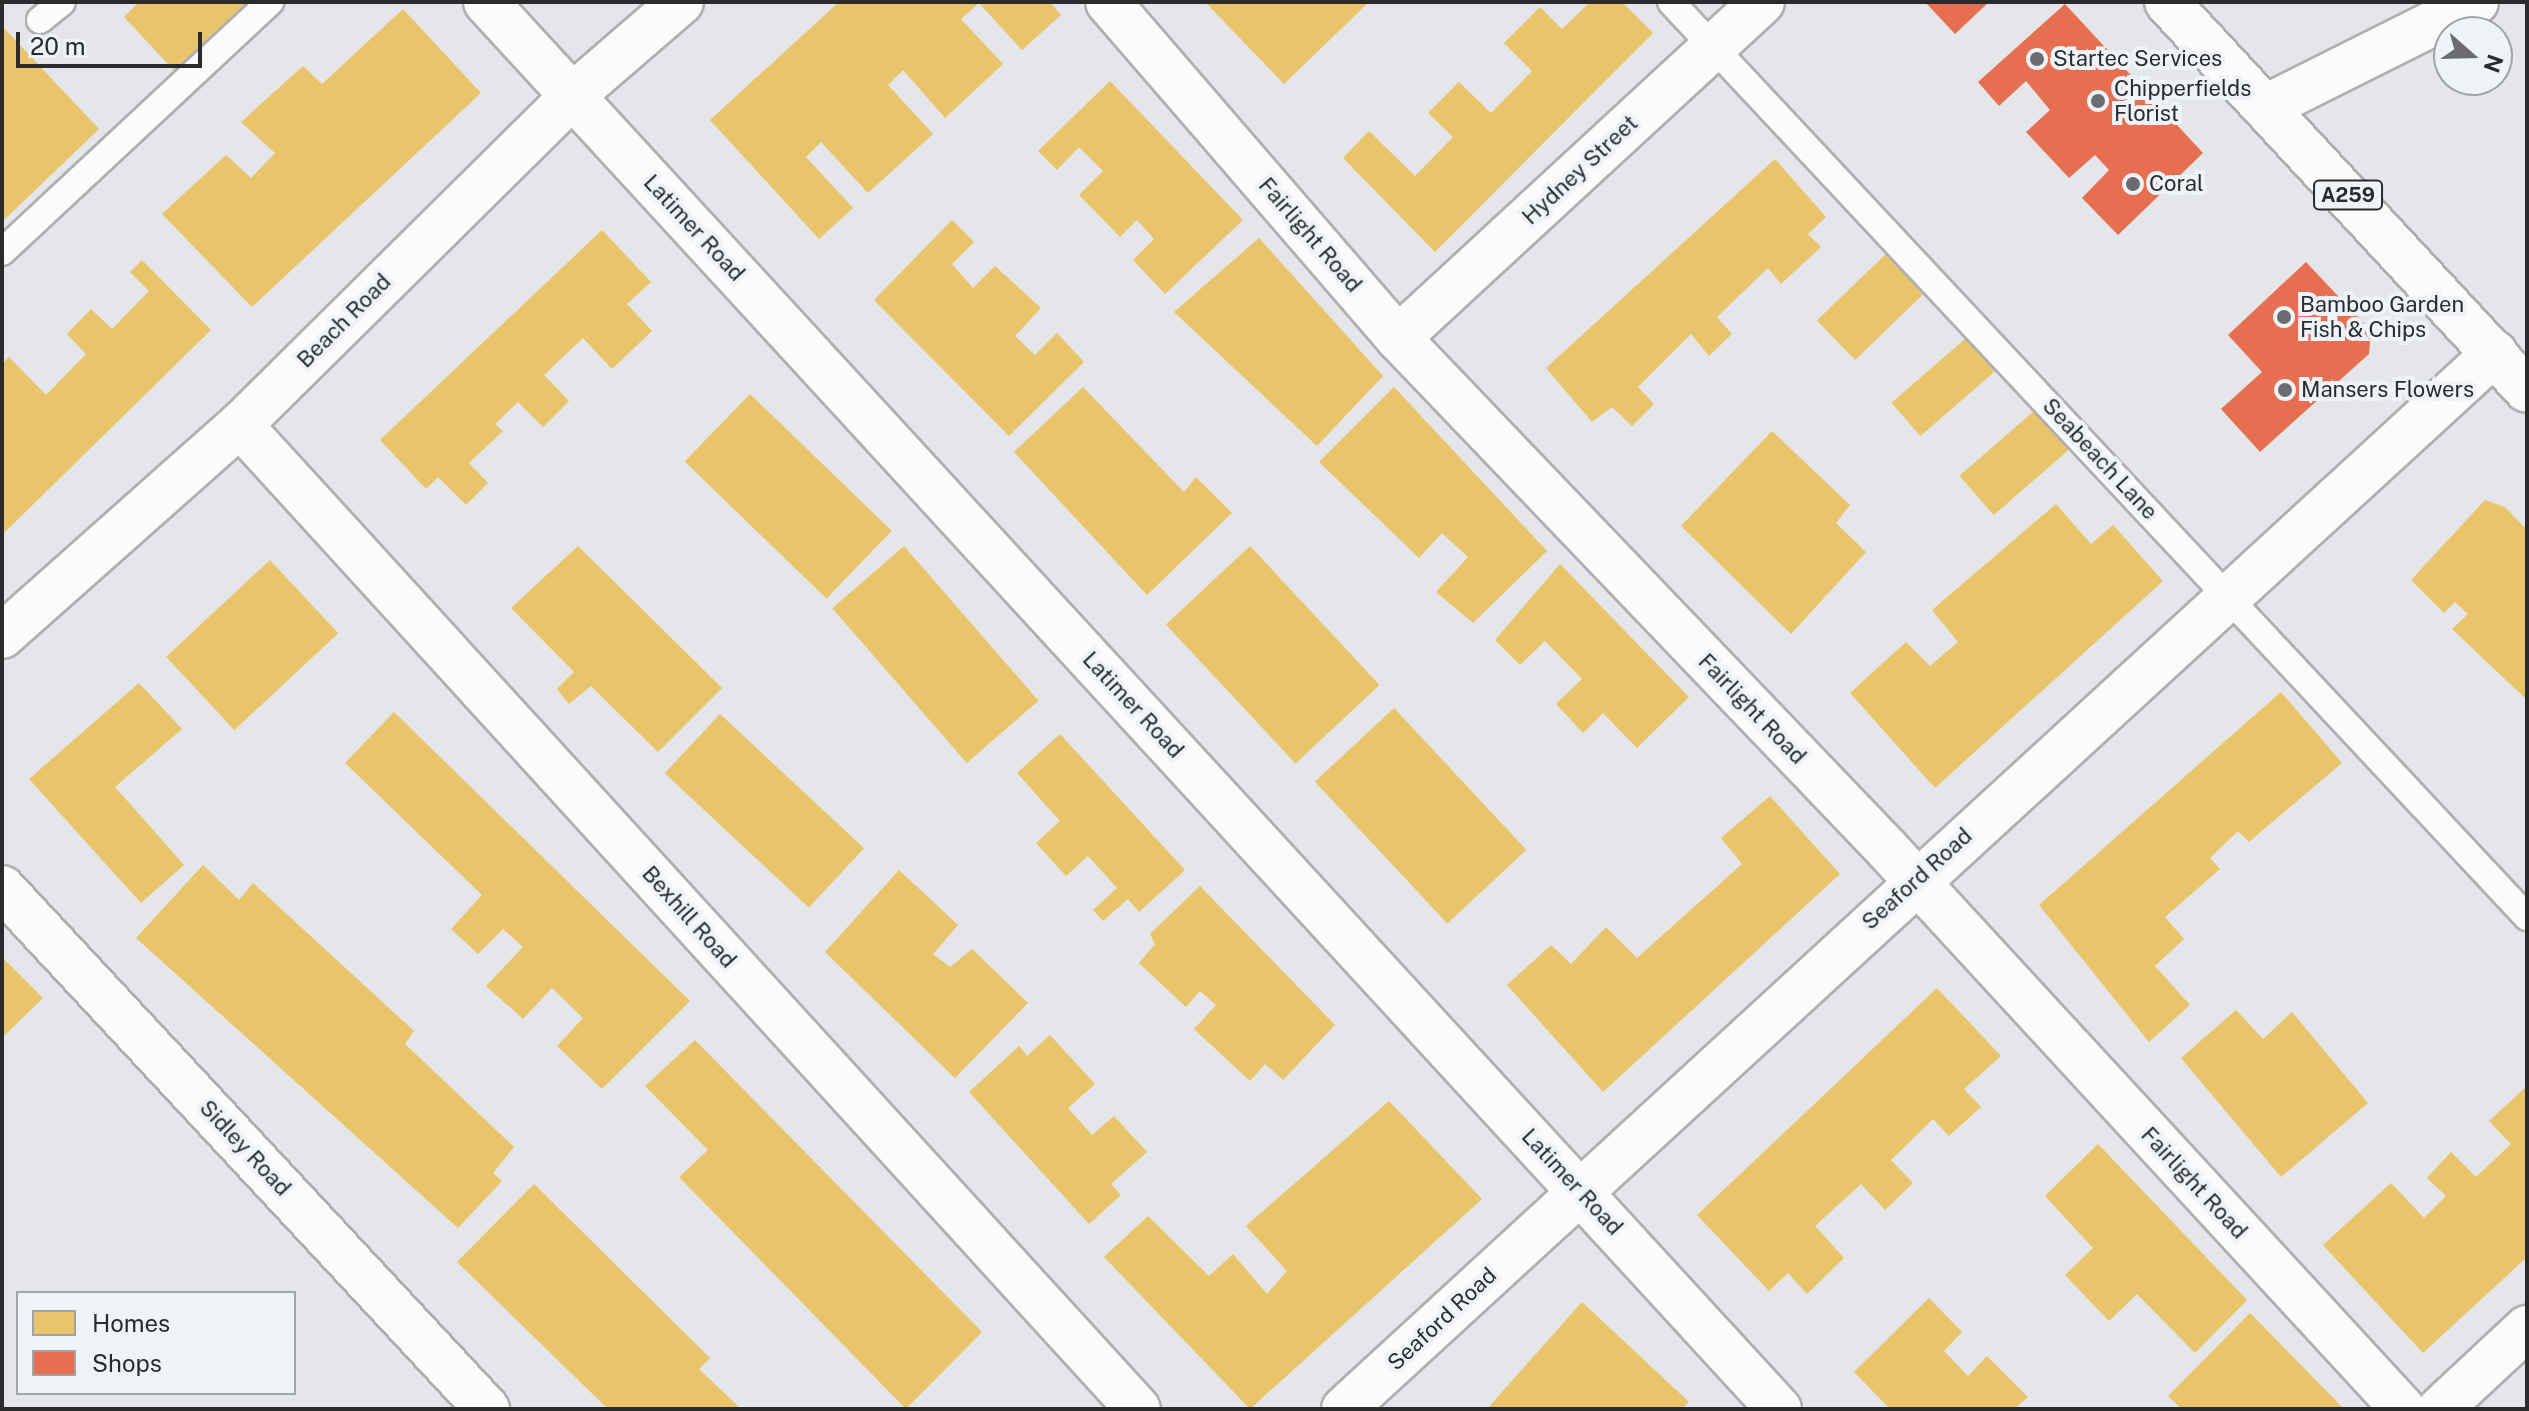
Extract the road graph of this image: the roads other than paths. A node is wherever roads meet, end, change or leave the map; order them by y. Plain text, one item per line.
1 (62, 2) edge
2 (270, 2) edge
3 (486, 2) edge
4 (681, 2) edge
5 (1108, 2) edge
6 (1671, 2) edge
7 (1762, 2) edge
8 (2167, 2) edge
9 (2476, 2) edge
10 (40, 20) dead end
11 (1713, 48) junction
12 (572, 96) junction
13 (2266, 107) junction
14 (2, 252) edge
15 (1398, 338) junction
16 (2495, 353) junction
17 (2527, 390) edge
18 (240, 425) junction
19 (2227, 593) junction
20 (2, 636) edge
21 (1914, 880) junction
22 (2, 888) edge
23 (2527, 917) edge
24 (1580, 1191) junction
25 (2527, 1328) edge
26 (487, 1409) edge
27 (1138, 1409) edge
28 (1344, 1409) edge
29 (1779, 1409) edge
30 (2403, 1409) edge
31 (2440, 1409) edge

1 - 10 lane
2 - 14 lane
3 - 12 street, Latimer Road
4 - 12 street, Beach Road
5 - 15 street, Fairlight Road
6 - 11 lane, Seabeach Lane
7 - 11 street, Hydney Street
8 - 13 street, A259
9 - 13 street
11 - 15 street, Hydney Street
11 - 19 lane, Seabeach Lane
12 - 18 street, Beach Road
12 - 24 street, Latimer Road
13 - 16 street, A259
15 - 21 street, Fairlight Road
16 - 17 street, A259
16 - 19 street, Seaford Road
18 - 20 street, Beach Road
18 - 27 street, Bexhill Road
19 - 21 street, Seaford Road
19 - 23 lane, Seabeach Lane
21 - 24 street, Seaford Road
21 - 30 street, Fairlight Road
22 - 26 street, Sidley Road
24 - 28 street, Seaford Road
24 - 29 street, Latimer Road
25 - 31 street

